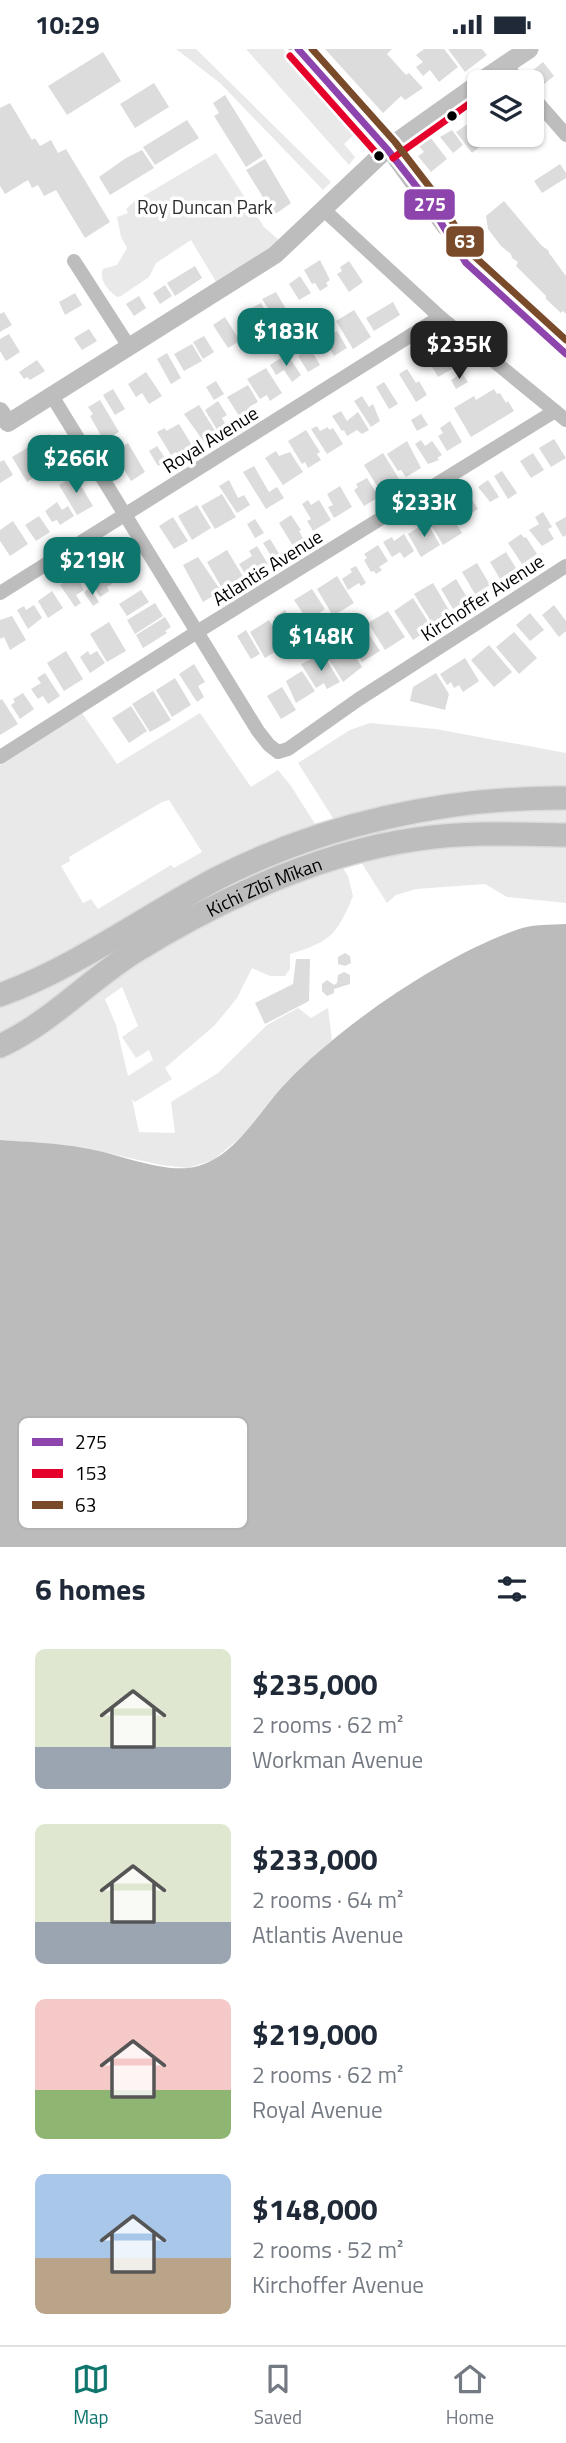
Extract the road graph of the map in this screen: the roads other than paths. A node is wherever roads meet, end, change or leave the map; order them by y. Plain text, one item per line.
1 (298, 49) edge
2 (529, 49) edge
3 (505, 65) junction
4 (498, 70) edge
5 (509, 70) edge
6 (467, 91) edge
7 (544, 110) edge
8 (566, 135) edge
9 (387, 149) junction
10 (324, 210) junction
11 (444, 228) dead end
12 (74, 261) dead end
13 (440, 317) junction
14 (128, 345) junction
15 (52, 395) junction
16 (560, 416) edge
17 (3, 421) edge
18 (124, 516) junction
19 (564, 572) edge
20 (0, 593) edge
21 (197, 632) junction
22 (0, 757) edge
23 (566, 798) edge
24 (566, 835) edge
25 (0, 995) edge
26 (0, 1046) edge

1 - 9 main road
2 - 3 main road
3 - 4 main road
3 - 5 street
6 - 9 main road
7 - 8 street
9 - 10 street
9 - 11 street
10 - 13 street
10 - 14 street
12 - 14 street
13 - 16 street
13 - 18 street, Royal Avenue
14 - 15 street
15 - 17 street
15 - 18 street
16 - 21 street, Atlantis Avenue
18 - 20 street, Royal Avenue
18 - 21 street
19 - 21 street, Kirchoffer Avenue
21 - 22 street, Atlantis Avenue
23 - 25 highway, Kichi Zībī Mīkan
24 - 26 highway, Kichi Zībī Mīkan

